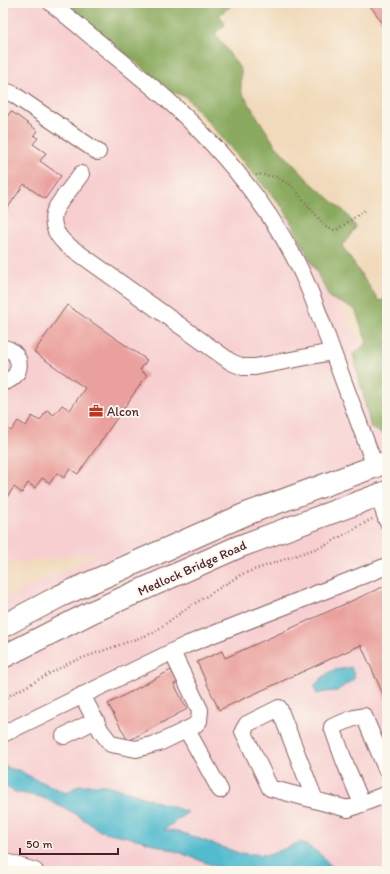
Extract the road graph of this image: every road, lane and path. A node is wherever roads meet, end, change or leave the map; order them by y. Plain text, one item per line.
1 (51, 3) edge
2 (3, 91) edge
3 (98, 152) dead end
4 (82, 174) dead end
5 (241, 179) junction
6 (365, 210) dead end
7 (3, 348) edge
8 (332, 352) junction
9 (3, 382) edge
10 (381, 464) edge
11 (384, 505) edge
12 (387, 566) edge
13 (3, 626) edge
14 (172, 652) junction
15 (3, 657) edge
16 (82, 695) junction
17 (3, 699) edge
18 (96, 720) junction
19 (187, 730) junction
20 (3, 734) edge
21 (64, 736) dead end
22 (387, 771) edge
23 (220, 790) dead end
24 (387, 794) edge
25 (315, 800) junction
26 (362, 804) junction
27 (3, 861) edge
28 (35, 871) edge

1 - 5 lane
2 - 3 lane
4 - 8 lane
5 - 6 path
5 - 8 lane
7 - 9 lane
8 - 10 lane
10 - 13 highway
11 - 15 highway, Medlock Bridge Road
11 - 17 path
12 - 14 lane
14 - 16 lane
14 - 19 lane
16 - 18 lane
16 - 20 lane
18 - 19 lane
18 - 21 lane
19 - 23 lane
22 - 26 lane
24 - 26 lane
25 - 25 lane
25 - 26 lane
27 - 28 lane

